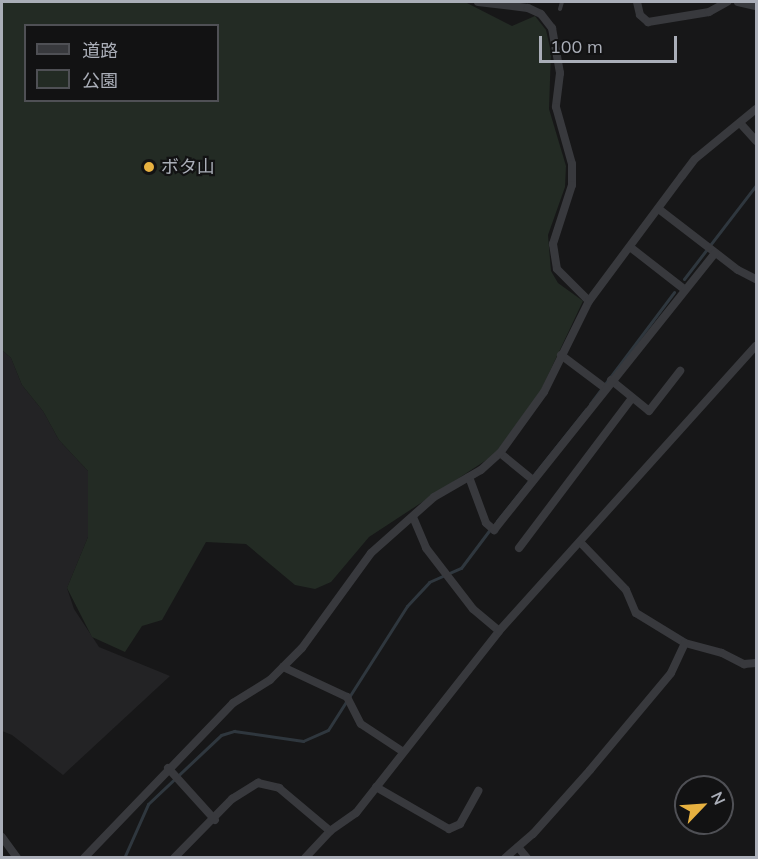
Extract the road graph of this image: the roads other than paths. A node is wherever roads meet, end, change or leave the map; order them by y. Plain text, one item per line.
1 (478, 2) edge
2 (562, 2) edge
3 (637, 2) edge
4 (726, 2) edge
5 (738, 2) edge
6 (756, 6) edge
7 (560, 9) dead end
8 (756, 109) edge
9 (740, 123) junction
10 (756, 141) edge
11 (660, 210) junction
12 (630, 247) junction
13 (711, 250) junction
14 (756, 279) edge
15 (684, 289) junction
16 (589, 301) junction
17 (756, 346) edge
18 (561, 355) junction
19 (680, 371) dead end
20 (611, 380) junction
21 (603, 387) junction
22 (632, 398) junction
23 (500, 453) junction
24 (469, 477) junction
25 (530, 478) junction
26 (413, 517) junction
27 (580, 542) junction
28 (519, 548) dead end
29 (499, 631) junction
30 (685, 643) junction
31 (756, 663) edge
32 (283, 667) junction
33 (402, 751) junction
34 (174, 774) junction
35 (376, 787) junction
36 (478, 791) dead end
37 (215, 820) junction
38 (330, 831) junction
39 (2, 837) edge
40 (518, 847) junction
41 (17, 858) edge
42 (84, 858) edge
43 (174, 858) edge
44 (305, 858) edge
45 (505, 858) edge
46 (527, 858) edge

1 - 16 street
2 - 7 lane
3 - 4 street
5 - 6 street
8 - 9 street
9 - 10 street
9 - 11 street
11 - 12 street
11 - 13 street
12 - 15 street
12 - 16 street
13 - 14 street
13 - 15 street
15 - 20 street
16 - 18 street
17 - 27 street
18 - 21 street
18 - 23 street
19 - 22 street
20 - 21 street
20 - 22 street
21 - 25 street
22 - 28 street
23 - 24 street
23 - 25 street
24 - 25 street
24 - 26 street
26 - 29 street
26 - 32 street
27 - 29 street
27 - 30 street
29 - 33 street
30 - 31 street
30 - 40 street
32 - 33 street
32 - 34 street
33 - 35 street
34 - 37 street
34 - 42 street
35 - 36 street
35 - 38 street
37 - 38 street
37 - 43 street
38 - 44 street
39 - 41 street
40 - 45 street
40 - 46 street

